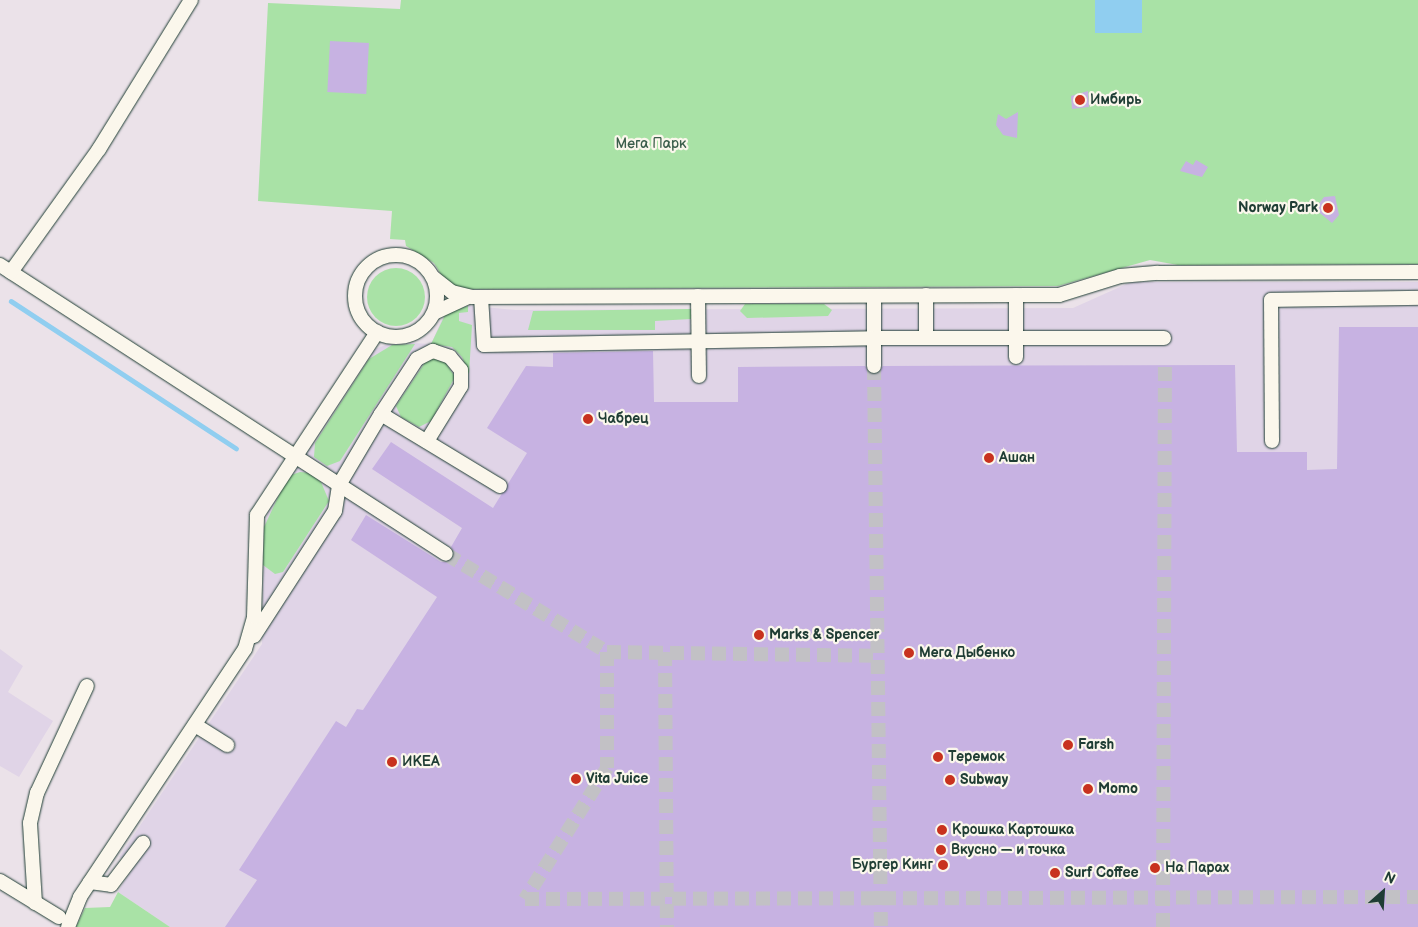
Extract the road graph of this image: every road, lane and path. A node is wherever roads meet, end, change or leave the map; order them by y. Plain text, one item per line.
1 (191, 0) edge
2 (5, 269) edge
3 (1418, 272) edge
4 (434, 278) junction
5 (926, 295) junction
6 (1016, 295) junction
7 (698, 296) junction
8 (874, 296) junction
9 (475, 297) junction
10 (1418, 298) edge
11 (434, 313) junction
12 (378, 332) junction
13 (874, 338) junction
14 (926, 338) junction
15 (1016, 338) junction
16 (1164, 338) dead end
17 (698, 341) junction
18 (1016, 357) dead end
19 (874, 366) tunnel mouth
20 (699, 376) dead end
21 (381, 414) junction
22 (427, 441) junction
23 (1272, 441) dead end
24 (294, 457) junction
25 (339, 485) junction
26 (500, 486) dead end
27 (446, 554) tunnel mouth
28 (245, 649) junction
29 (87, 686) dead end
30 (195, 725) junction
31 (227, 746) dead end
32 (143, 843) dead end
33 (0, 881) edge
34 (90, 882) junction
35 (35, 903) junction
36 (59, 924) edge

1 - 2 street
2 - 24 street
3 - 6 street
4 - 9 street
4 - 11 street
4 - 12 street
5 - 6 street
5 - 8 street
5 - 14 street
6 - 15 street
7 - 8 street
7 - 9 street
7 - 17 street
8 - 13 street
9 - 11 street
9 - 17 street
10 - 23 street
11 - 12 street
12 - 24 street
13 - 14 street
13 - 17 street
13 - 19 street
14 - 15 street
15 - 16 street
15 - 18 street
17 - 20 street
21 - 22 street
21 - 22 street
21 - 25 street
22 - 26 street
24 - 25 street
24 - 28 street
25 - 27 street
25 - 28 street
28 - 30 street
29 - 35 street
30 - 31 street
30 - 34 street
32 - 34 street
33 - 35 street
34 - 36 street
35 - 36 street

